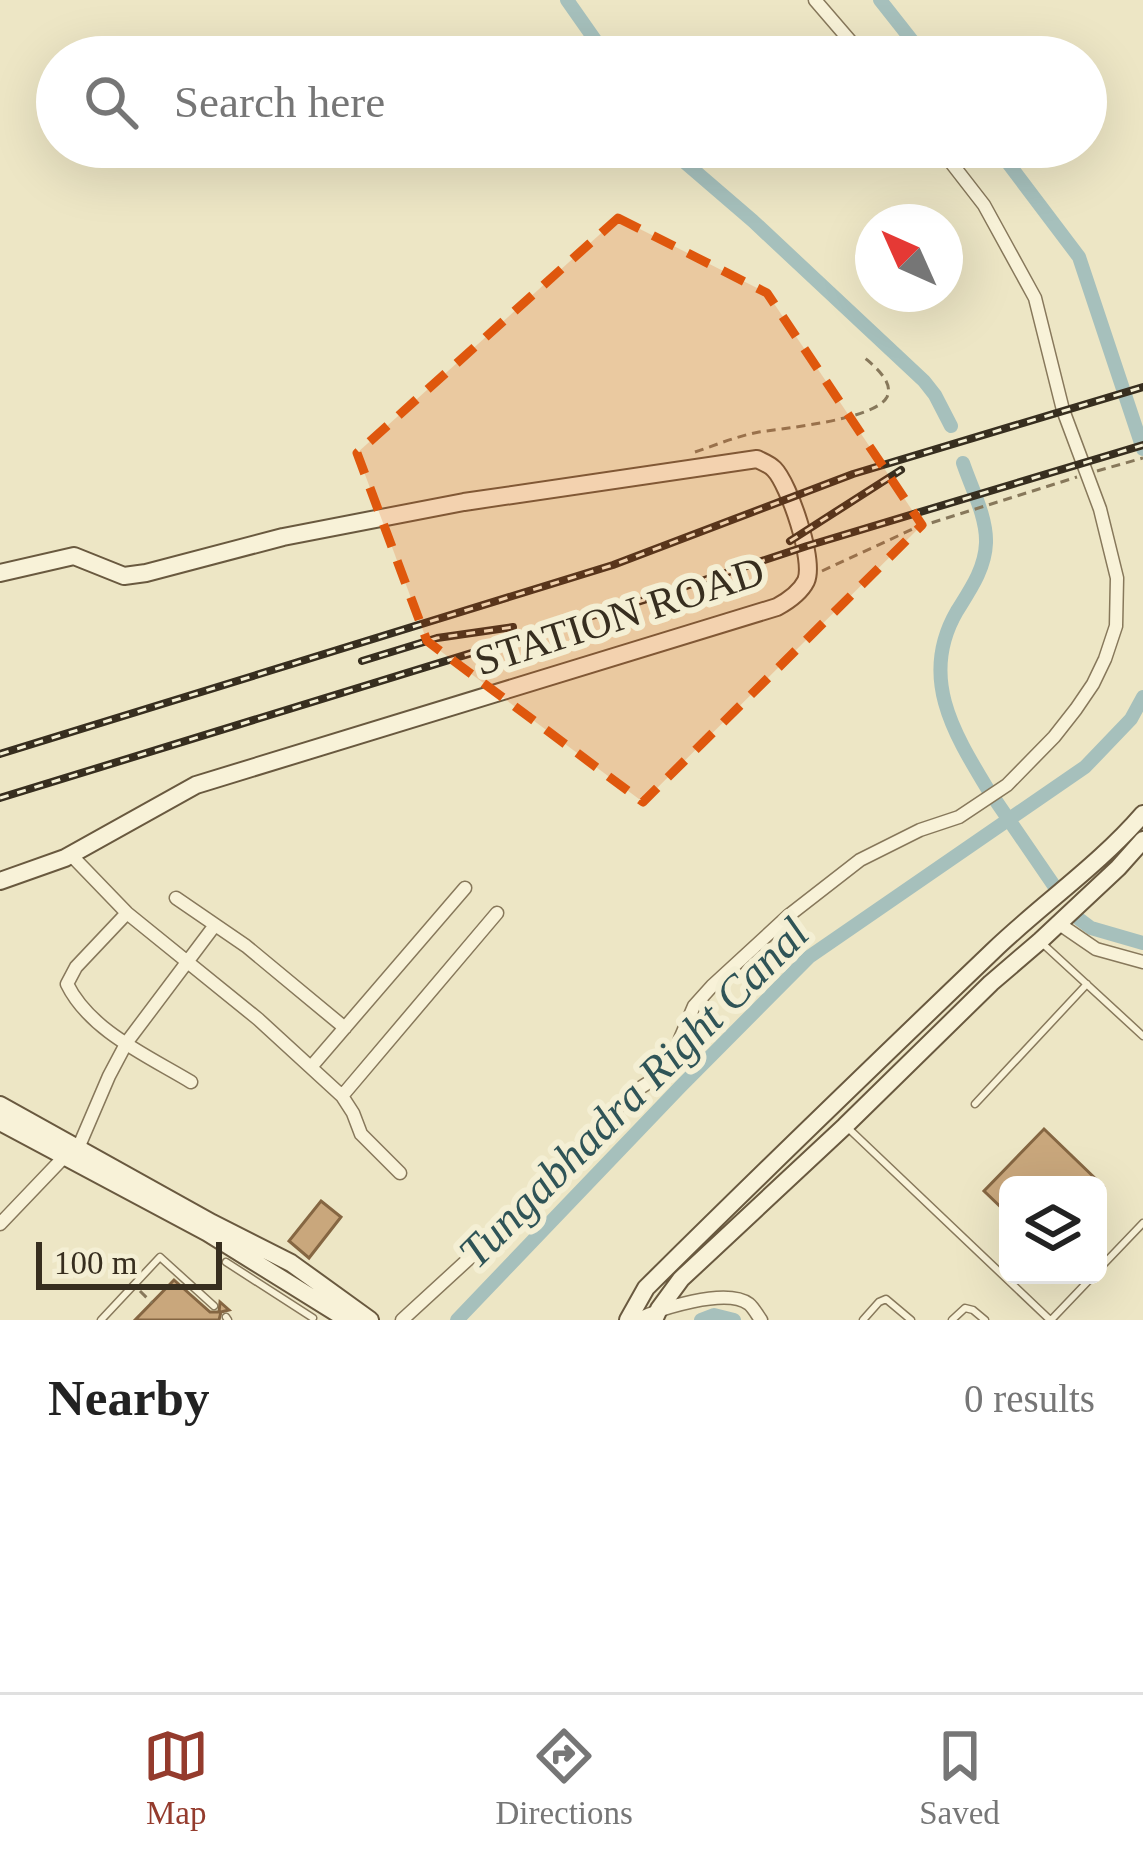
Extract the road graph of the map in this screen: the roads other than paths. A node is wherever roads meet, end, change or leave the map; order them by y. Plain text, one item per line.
1 (815, 0) edge
2 (846, 36) edge
3 (955, 168) edge
4 (0, 573) edge
5 (1143, 814) edge
6 (1143, 840) edge
7 (71, 855) junction
8 (0, 881) edge
9 (465, 888) dead end
10 (176, 898) dead end
11 (128, 913) junction
12 (497, 914) dead end
13 (1058, 923) junction
14 (215, 925) junction
15 (1040, 941) junction
16 (188, 961) junction
17 (1143, 962) edge
18 (1087, 984) junction
19 (345, 1028) junction
20 (1143, 1036) edge
21 (127, 1042) junction
22 (311, 1067) junction
23 (191, 1082) dead end
24 (341, 1096) junction
25 (975, 1104) dead end
26 (0, 1105) edge
27 (0, 1122) edge
28 (845, 1126) junction
29 (72, 1155) junction
30 (400, 1173) dead end
31 (1143, 1223) edge
32 (0, 1225) edge
33 (1107, 1261) edge
34 (226, 1262) dead end
35 (1085, 1284) edge
36 (214, 1306) dead end
37 (316, 1314) edge
38 (656, 1314) edge
39 (101, 1320) edge
40 (349, 1320) edge
41 (370, 1320) edge
42 (402, 1320) edge
43 (632, 1320) edge
44 (761, 1320) edge
45 (863, 1320) edge
46 (911, 1320) edge
47 (952, 1320) edge
48 (985, 1320) edge
49 (1050, 1320) edge

1 - 2 street
3 - 42 street
4 - 7 street, STATION ROAD
5 - 43 street
6 - 13 street
7 - 8 street, STATION ROAD
7 - 11 street
9 - 19 street
10 - 14 street
11 - 16 street
11 - 21 street
12 - 24 street
13 - 15 street
13 - 17 street
14 - 16 street
14 - 19 street
15 - 18 lane
15 - 28 street
16 - 21 street
16 - 22 street
18 - 20 lane
18 - 25 lane
19 - 22 street
21 - 23 street
21 - 29 street
22 - 24 street
24 - 30 street
26 - 29 street
27 - 29 street
28 - 38 street
28 - 49 lane
29 - 32 street
29 - 37 street
29 - 41 street
31 - 33 lane
34 - 37 lane
35 - 49 lane
36 - 39 lane
37 - 40 street
38 - 43 street
38 - 44 street
45 - 46 lane
47 - 48 lane

